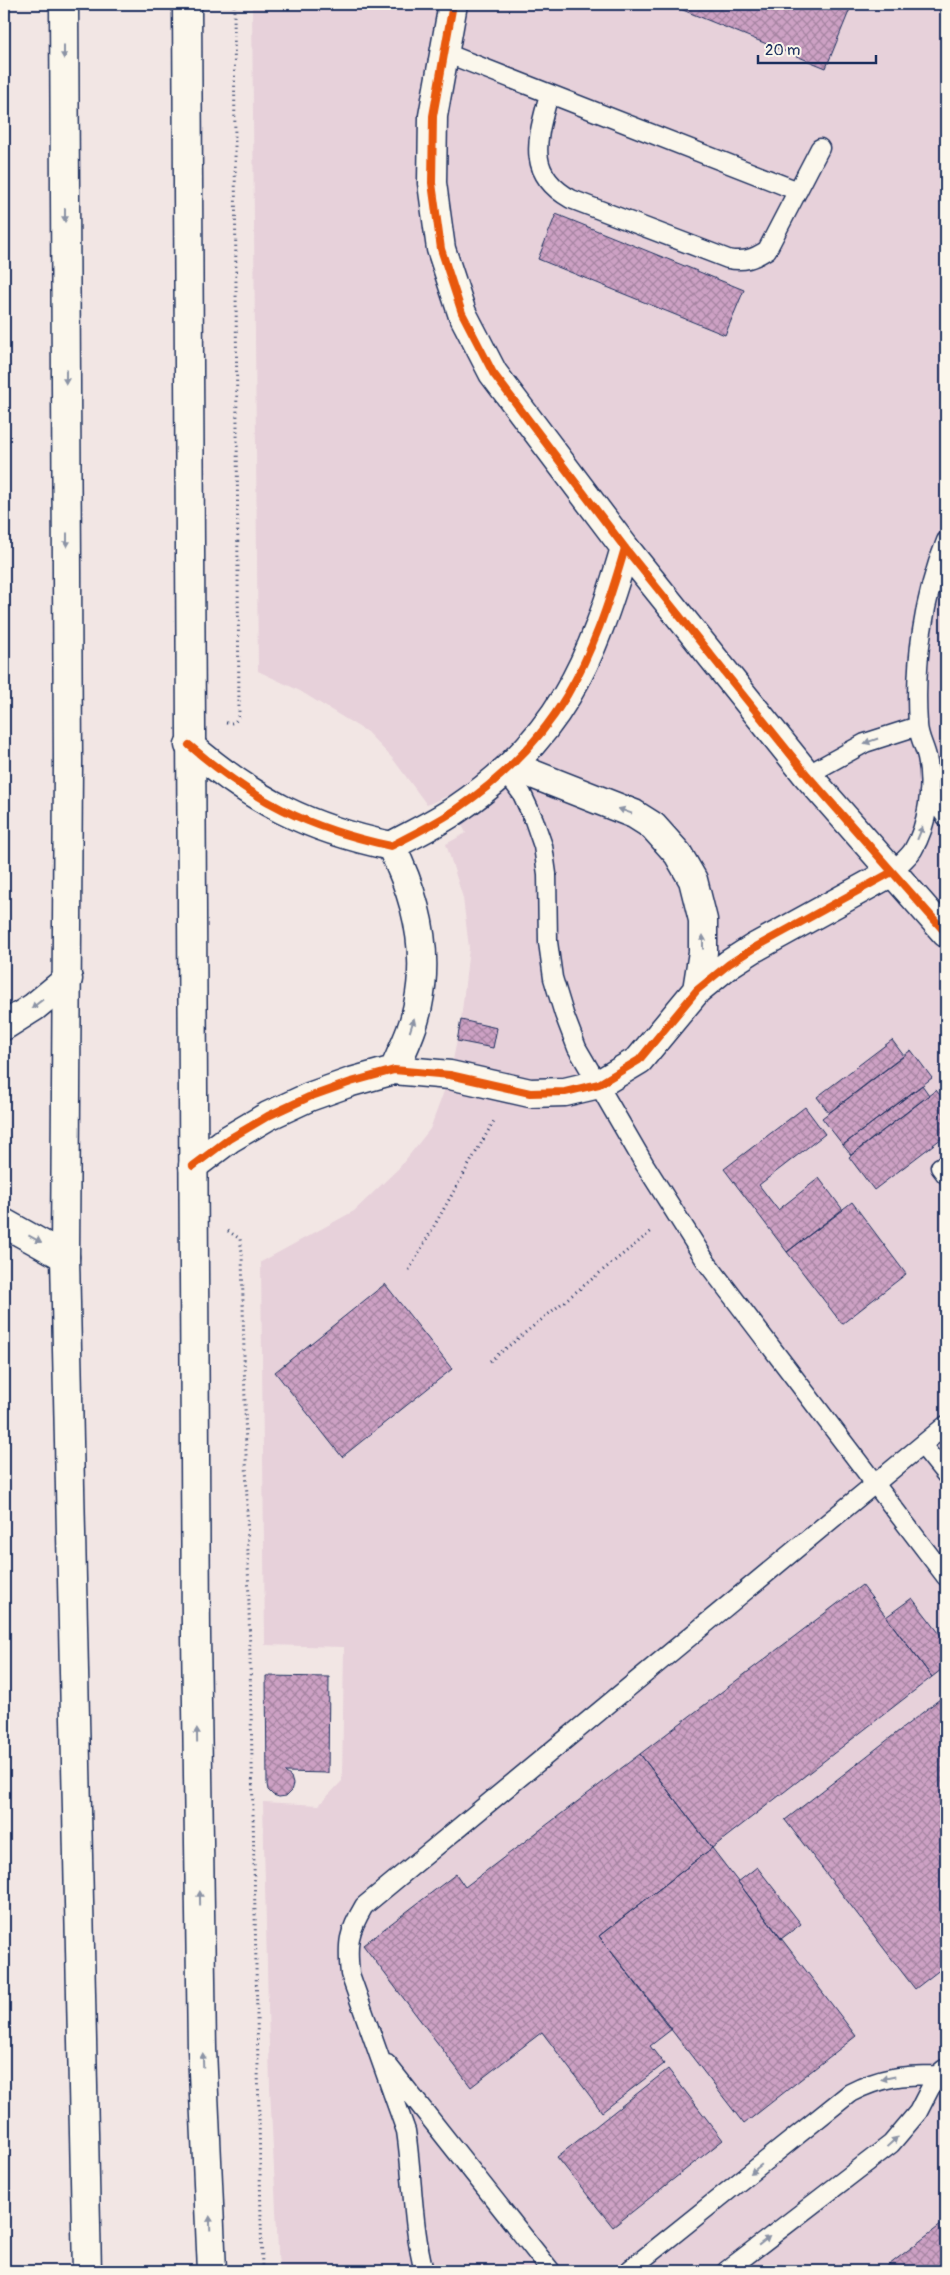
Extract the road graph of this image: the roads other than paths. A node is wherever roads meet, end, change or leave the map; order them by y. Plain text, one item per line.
1 (64, 4) edge
2 (187, 4) edge
3 (453, 4) edge
4 (443, 52) junction
5 (549, 94) junction
6 (820, 148) dead end
7 (798, 192) junction
8 (946, 541) edge
9 (625, 548) junction
10 (918, 726) junction
11 (189, 732) junction
12 (509, 769) junction
13 (807, 775) junction
14 (929, 792) junction
15 (946, 817) edge
16 (391, 846) junction
17 (892, 872) junction
18 (946, 933) edge
19 (68, 979) junction
20 (696, 990) junction
21 (4, 1026) edge
22 (394, 1070) junction
23 (599, 1084) junction
24 (193, 1166) junction
25 (4, 1224) edge
26 (66, 1257) junction
27 (946, 1425) edge
28 (922, 1445) junction
29 (946, 1475) edge
30 (874, 1485) junction
31 (946, 1577) edge
32 (378, 2053) junction
33 (943, 2077) edge
34 (87, 2271) edge
35 (212, 2271) edge
36 (424, 2271) edge
37 (551, 2271) edge
38 (628, 2271) edge
39 (726, 2271) edge

1 -> 19 main road
2 - 11 main road
3 - 4 main road
4 - 5 lane
4 - 9 main road
5 - 7 lane
5 - 7 lane
6 - 7 lane
8 - 10 lane
9 - 12 main road
9 - 13 main road
10 -> 13 lane
10 - 14 lane
11 - 16 main road
11 - 24 main road
12 - 16 main road
20 -> 12 main road
12 - 23 lane
13 - 17 main road
14 - 15 lane
17 -> 14 lane
22 -> 16 main road
17 - 18 main road
17 - 20 main road
19 -> 21 main road
19 - 26 main road
20 - 23 main road
22 - 23 main road
22 - 24 main road
23 - 30 lane
35 -> 24 main road
25 -> 26 main road
26 - 34 main road
27 - 28 lane
28 - 29 lane
28 - 30 lane
30 - 31 lane
30 - 32 lane
32 - 36 lane
32 - 37 lane
33 -> 38 lane
39 -> 33 lane

